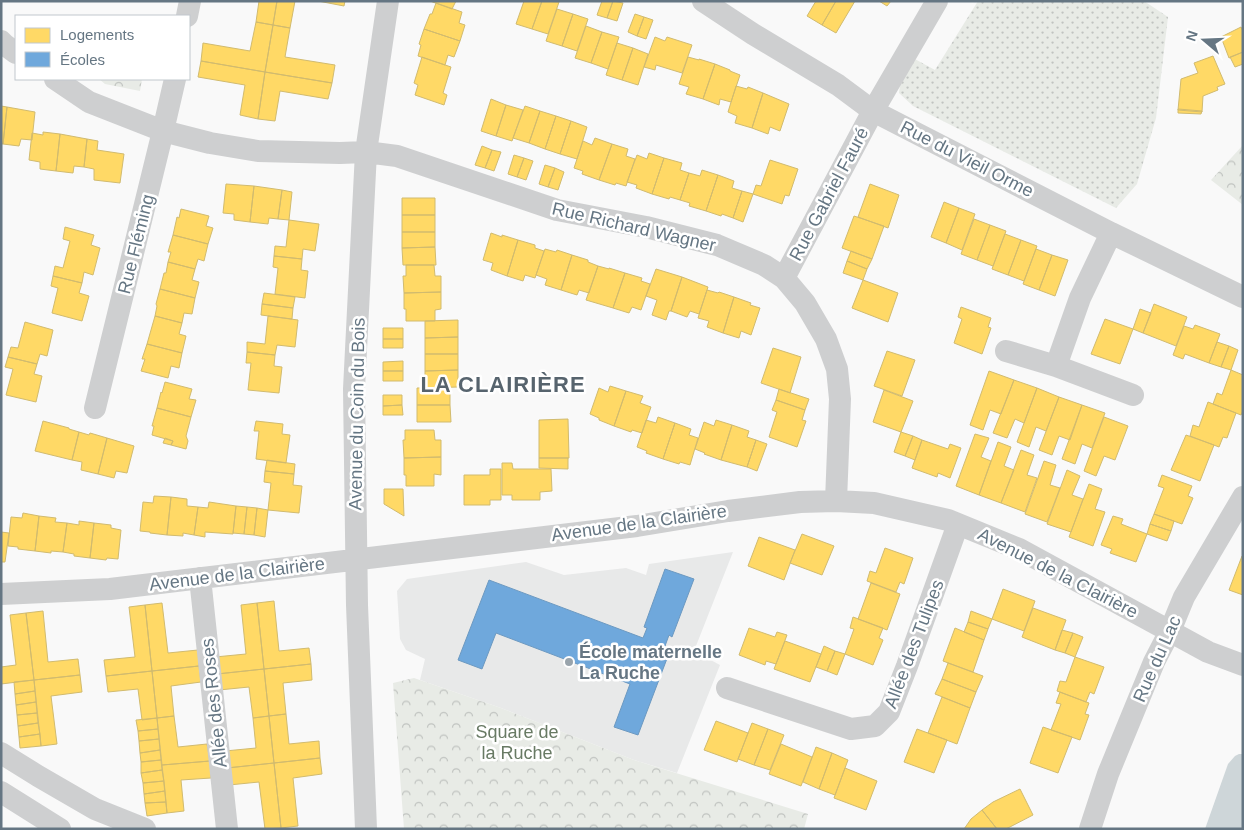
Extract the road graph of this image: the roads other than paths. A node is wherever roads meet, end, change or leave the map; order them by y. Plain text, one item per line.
1 (190, 1) edge
2 (388, 1) edge
3 (702, 1) edge
4 (937, 1) edge
5 (187, 15) edge
6 (1, 40) edge
7 (15, 51) edge
8 (56, 80) edge
9 (174, 80) edge
10 (873, 111) junction
11 (163, 131) junction
12 (366, 152) junction
13 (1111, 233) junction
14 (784, 278) junction
15 (1243, 297) edge
16 (1006, 351) dead end
17 (1056, 366) junction
18 (1133, 396) dead end
19 (95, 408) dead end
20 (1243, 497) edge
21 (836, 501) junction
22 (958, 524) junction
23 (356, 560) junction
24 (200, 578) junction
25 (1, 594) edge
26 (1170, 631) junction
27 (1243, 665) edge
28 (726, 688) dead end
29 (1, 752) edge
30 (1, 792) edge
31 (60, 829) edge
32 (145, 829) edge
33 (227, 829) edge
34 (366, 829) edge
35 (1090, 829) edge

1 - 5 street
2 - 12 street, Avenue du Coin du Bois
3 - 10 street, Rue du Vieil Orme
4 - 10 street, Rue Gabriel Fauré
6 - 7 street
8 - 11 street, Rue Richard Wagner
9 - 11 street, Rue Fléming
10 - 13 street, Rue du Vieil Orme
10 - 14 street, Rue Gabriel Fauré
11 - 12 street, Rue Richard Wagner
11 - 19 street, Rue Fléming
12 - 14 street, Rue Richard Wagner
12 - 23 street, Avenue du Coin du Bois
13 - 15 street, Rue du Vieil Orme
13 - 17 street
14 - 21 street, Rue Richard Wagner
16 - 17 street
17 - 18 street
20 - 26 street, Rue du Lac
21 - 22 street, Avenue de la Clairière
21 - 23 street, Avenue de la Clairière
22 - 26 street, Avenue de la Clairière
22 - 28 street, Allée des Tulipes
23 - 24 street, Avenue de la Clairière
23 - 34 street, Avenue du Coin du Bois
24 - 25 street, Avenue de la Clairière
24 - 33 street, Allée des Roses
26 - 27 street, Avenue de la Clairière
26 - 35 street, Rue du Lac
29 - 32 street
30 - 31 street

